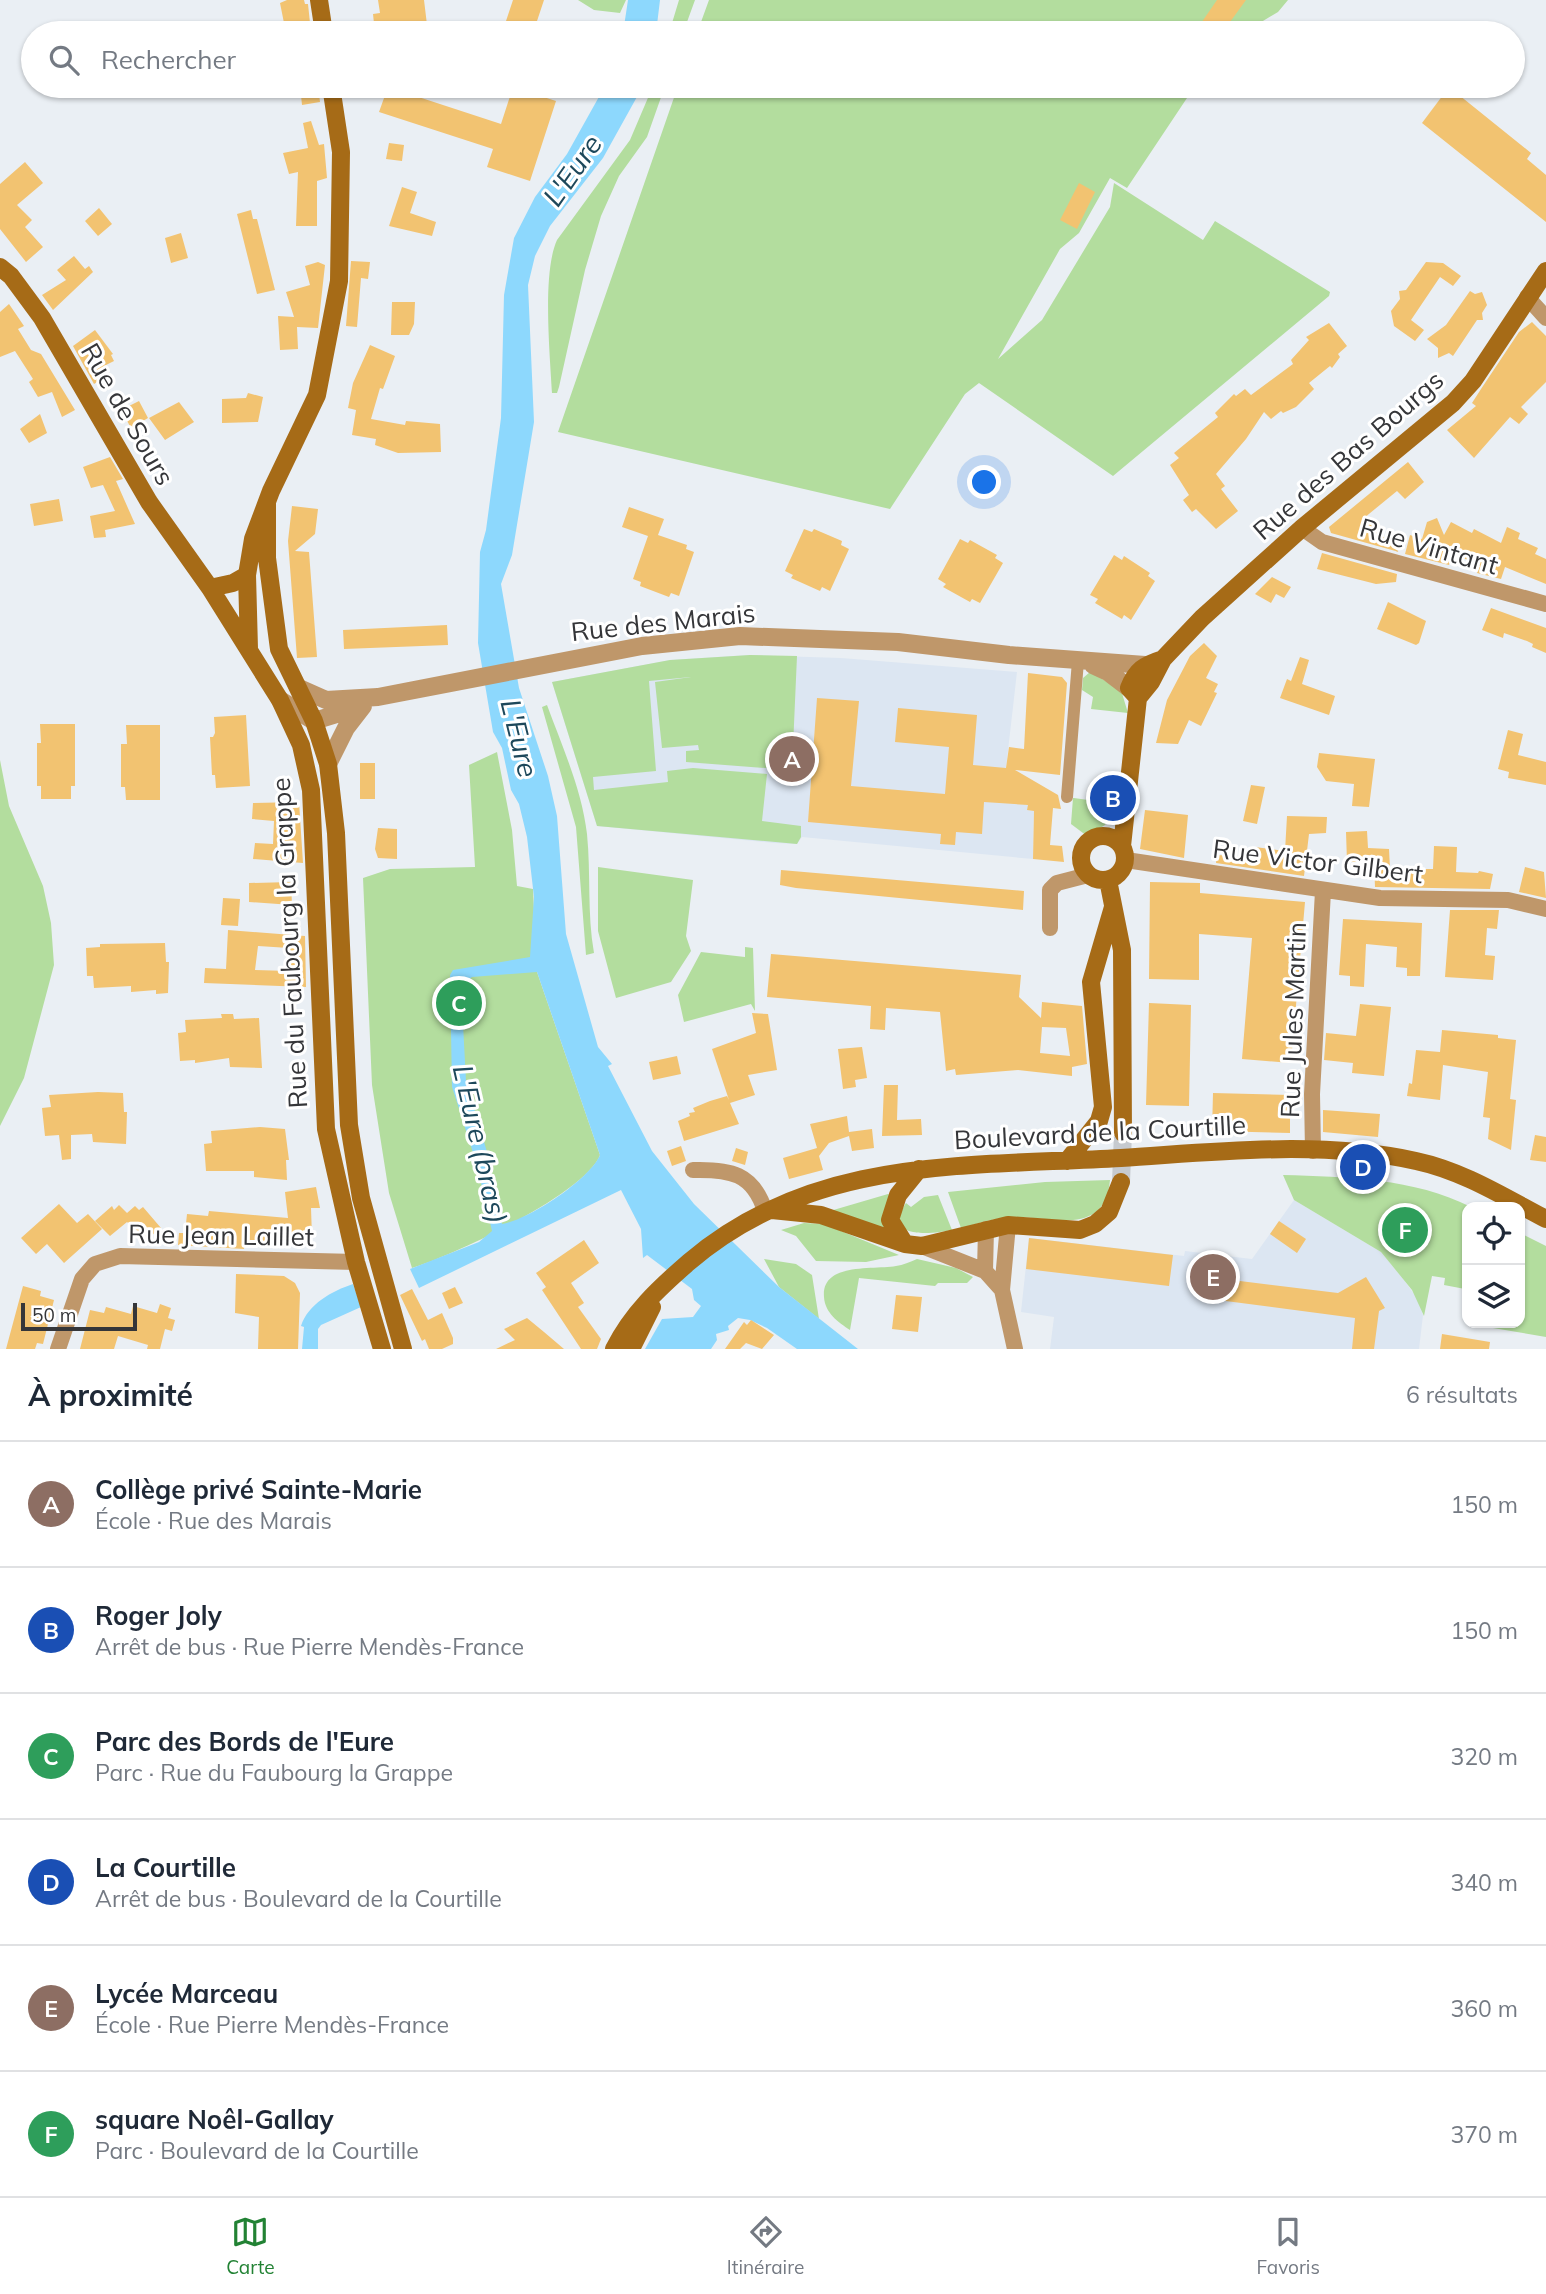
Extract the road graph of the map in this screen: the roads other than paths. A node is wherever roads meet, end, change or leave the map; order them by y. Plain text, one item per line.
1 (319, 0) edge
2 (322, 21) edge
3 (333, 98) edge
4 (0, 267) edge
5 (1546, 271) edge
6 (1527, 297) junction
7 (1546, 318) edge
8 (267, 503) junction
9 (1302, 528) junction
10 (247, 575) junction
11 (210, 588) junction
12 (1546, 604) edge
13 (248, 621) junction
14 (248, 649) junction
15 (279, 649) junction
16 (1163, 659) junction
17 (1080, 661) junction
18 (1144, 665) junction
19 (299, 688) junction
20 (1134, 693) junction
21 (378, 696) junction
22 (280, 700) junction
23 (326, 700) junction
24 (360, 707) junction
25 (314, 721) junction
26 (301, 746) junction
27 (328, 764) junction
28 (1068, 797) dead end
29 (1126, 801) junction
30 (1103, 836) junction
31 (1124, 853) junction
32 (1088, 874) junction
33 (1108, 880) junction
34 (1323, 891) junction
35 (1114, 907) junction
36 (1546, 909) edge
37 (1050, 928) dead end
38 (1123, 1133) tunnel mouth
39 (1313, 1151) junction
40 (1067, 1161) junction
41 (919, 1169) junction
42 (693, 1170) dead end
43 (1121, 1182) tunnel mouth
44 (767, 1210) junction
45 (1546, 1219) edge
46 (1008, 1225) junction
47 (986, 1229) junction
48 (914, 1245) junction
49 (356, 1262) junction
50 (985, 1271) junction
51 (671, 1277) junction
52 (1002, 1290) junction
53 (58, 1349) edge
54 (382, 1349) edge
55 (403, 1349) edge
56 (614, 1349) edge
57 (631, 1349) edge
58 (1015, 1349) edge

1 - 2 main road
3 - 8 main road, Rue du Faubourg la Grappe
4 - 11 main road, Rue de Sours
5 - 6 main road, Rue des Bas Bourgs
6 - 7 street
6 - 9 main road, Rue des Bas Bourgs
8 - 10 main road, Rue du Faubourg la Grappe
8 - 15 main road, Rue du Faubourg la Grappe
9 - 12 street, Rue Vintant
9 - 16 main road, Rue des Bas Bourgs
10 - 11 main road
10 - 13 main road, Rue du Faubourg la Grappe
11 - 13 main road, Rue de Sours
11 - 14 main road, Rue de Sours
13 - 14 main road, Rue du Faubourg la Grappe
13 - 15 main road, Rue de Sours
14 - 22 main road, Rue du Faubourg la Grappe
15 - 19 main road, Rue du Faubourg la Grappe
16 - 18 main road, Rue des Bas Bourgs
16 - 20 main road, Rue des Bas Bourgs
17 - 18 street, Rue des Marais
17 - 20 street, Rue des Marais
17 - 21 street, Rue des Marais
17 - 28 street
18 - 20 main road
19 - 23 street, Rue des Marais
19 - 25 main road, Rue du Faubourg la Grappe
20 - 29 main road
21 - 23 street, Rue des Marais
21 - 24 street, Rue des Marais
22 - 25 street
22 - 26 main road, Rue du Faubourg la Grappe
23 - 25 street
24 - 25 street, Rue des Marais
24 - 27 street, Rue des Marais
25 - 26 street
25 - 27 main road, Rue du Faubourg la Grappe
26 - 49 main road, Rue du Faubourg la Grappe
27 - 55 main road, Rue du Faubourg la Grappe
29 - 30 main road
29 - 31 main road
30 - 31 main road
30 - 32 main road
31 - 33 main road
31 - 34 street, Rue Victor Gilbert
32 - 33 main road
32 - 37 street
33 - 35 main road
34 - 36 street, Rue Victor Gilbert
34 - 39 street, Rue Jules Martin
35 - 38 main road
35 - 40 main road
39 - 40 main road, Boulevard de la Courtille
39 - 45 main road, Boulevard de la Courtille
40 - 41 main road, Boulevard de la Courtille
41 - 44 main road, Boulevard de la Courtille
41 - 48 main road
42 - 44 street
43 - 46 main road
44 - 48 main road
44 - 51 main road, Boulevard de la Courtille
46 - 47 main road
46 - 52 street
47 - 48 main road
47 - 50 street
48 - 50 street
49 - 53 street, Rue Jean Laillet
49 - 54 main road, Rue du Faubourg la Grappe
50 - 52 street
51 - 56 main road, Boulevard de la Courtille
51 - 57 main road, Boulevard de la Courtille
52 - 58 street

